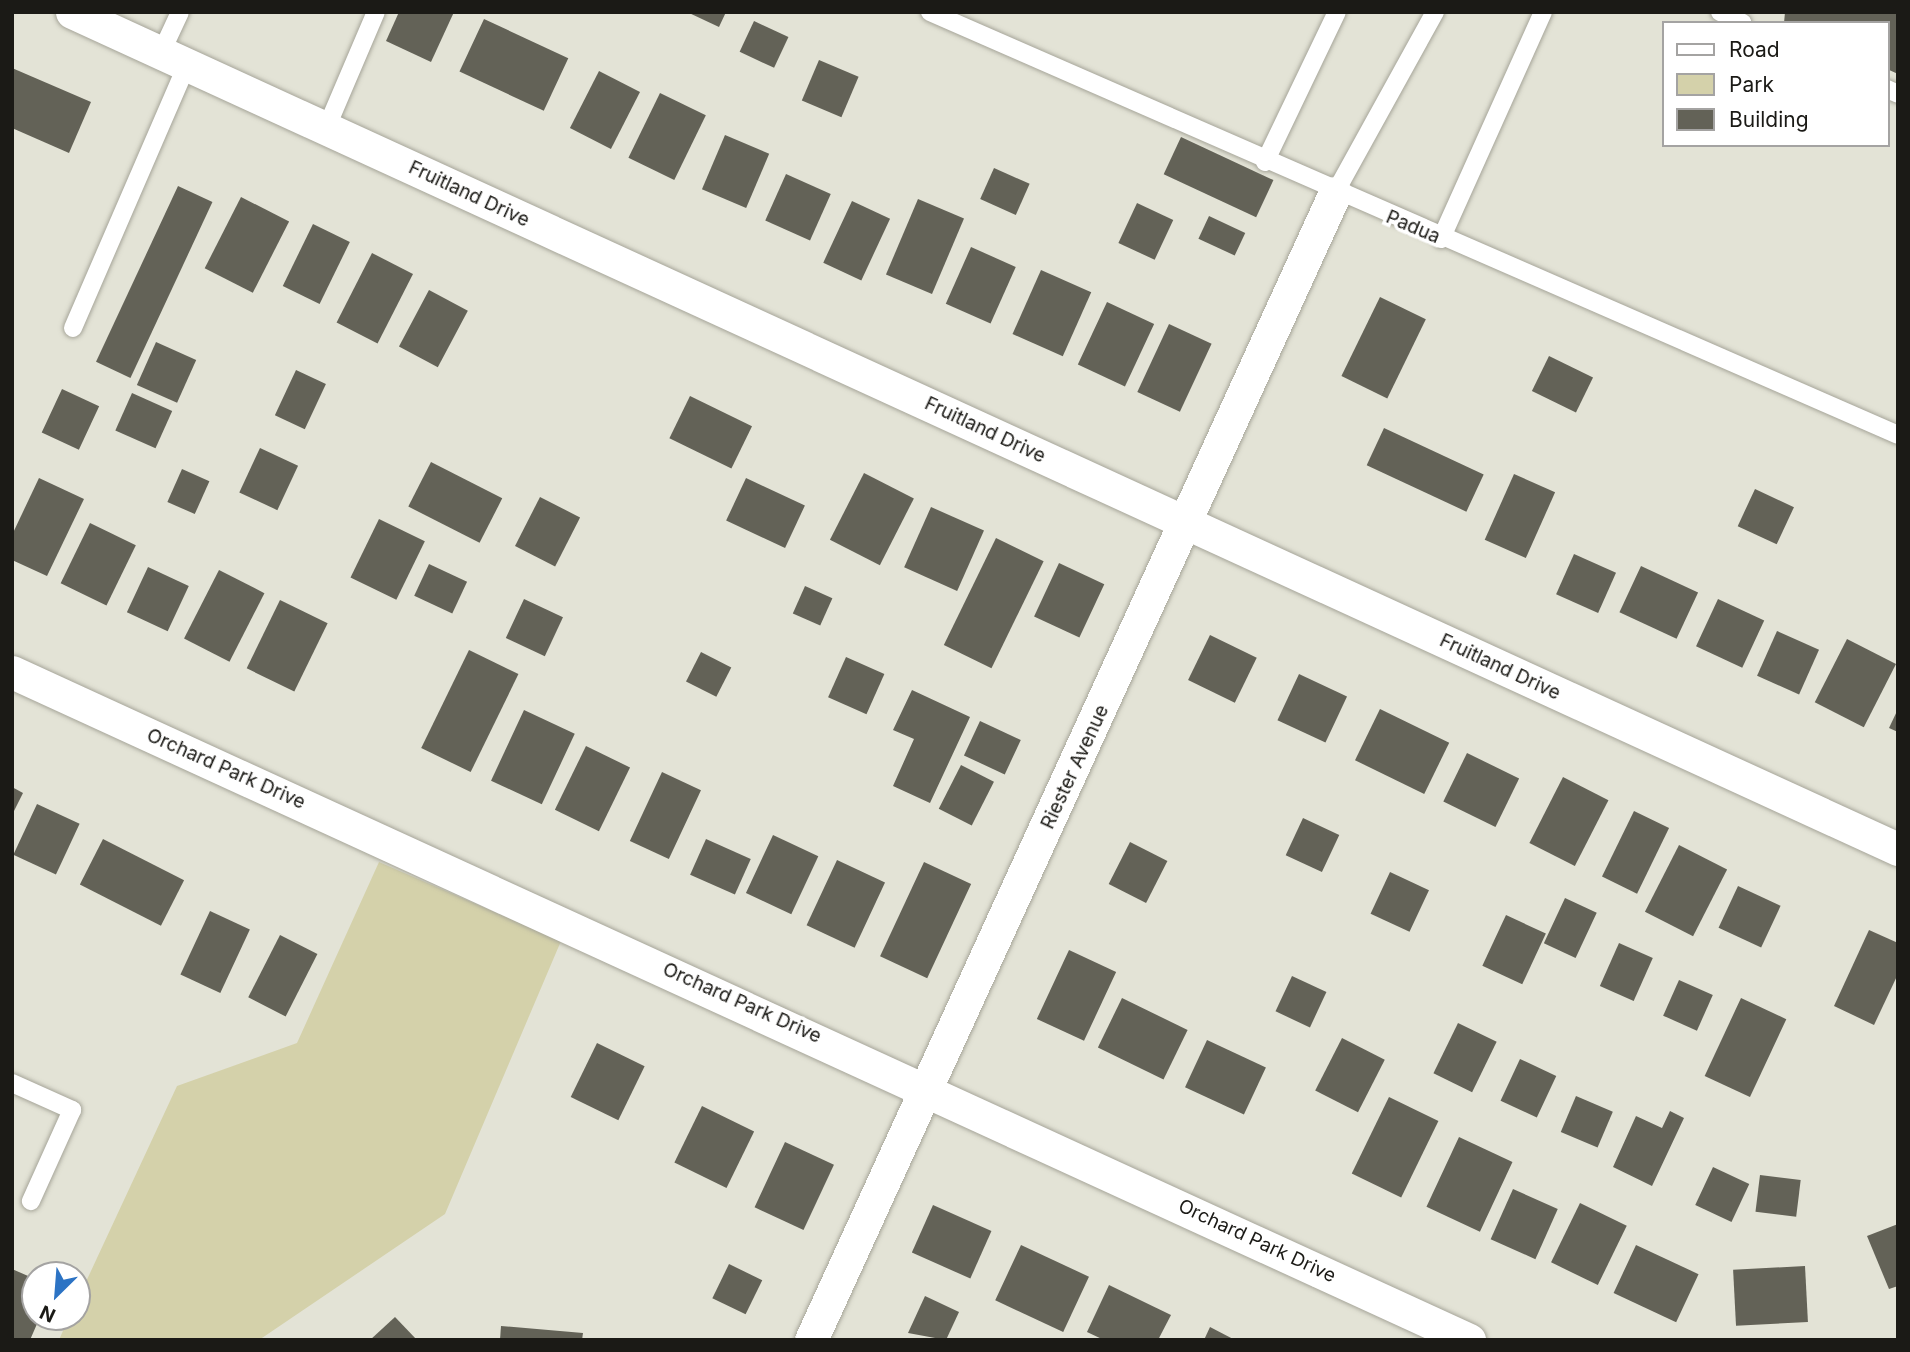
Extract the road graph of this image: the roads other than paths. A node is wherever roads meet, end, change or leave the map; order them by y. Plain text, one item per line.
1 (72, 12) edge
2 (180, 12) edge
3 (376, 12) edge
4 (930, 12) edge
5 (1337, 12) edge
6 (1436, 12) edge
7 (1543, 12) edge
8 (1720, 12) edge
9 (1739, 21) edge
10 (174, 59) junction
11 (326, 129) junction
12 (1265, 162) junction
13 (1335, 193) junction
14 (1441, 239) junction
15 (73, 328) dead end
16 (1895, 428) edge
17 (1187, 523) junction
18 (12, 672) edge
19 (1898, 849) edge
20 (12, 1083) edge
21 (927, 1087) junction
22 (31, 1201) dead end
23 (811, 1340) edge
24 (1469, 1340) edge

1 - 10 street, Fruitland Drive
2 - 10 lane
3 - 11 lane
4 - 12 lane, Padua
5 - 12 lane
6 - 13 lane
7 - 14 lane
8 - 9 lane
10 - 11 street, Fruitland Drive
10 - 15 lane
11 - 17 street, Fruitland Drive
12 - 13 lane, Padua
13 - 14 lane, Padua
13 - 17 street, Riester Avenue
14 - 16 lane, Padua
17 - 19 street, Fruitland Drive
17 - 21 street, Riester Avenue
18 - 21 street, Orchard Park Drive
20 - 22 lane
21 - 23 street, Riester Avenue
21 - 24 street, Orchard Park Drive

